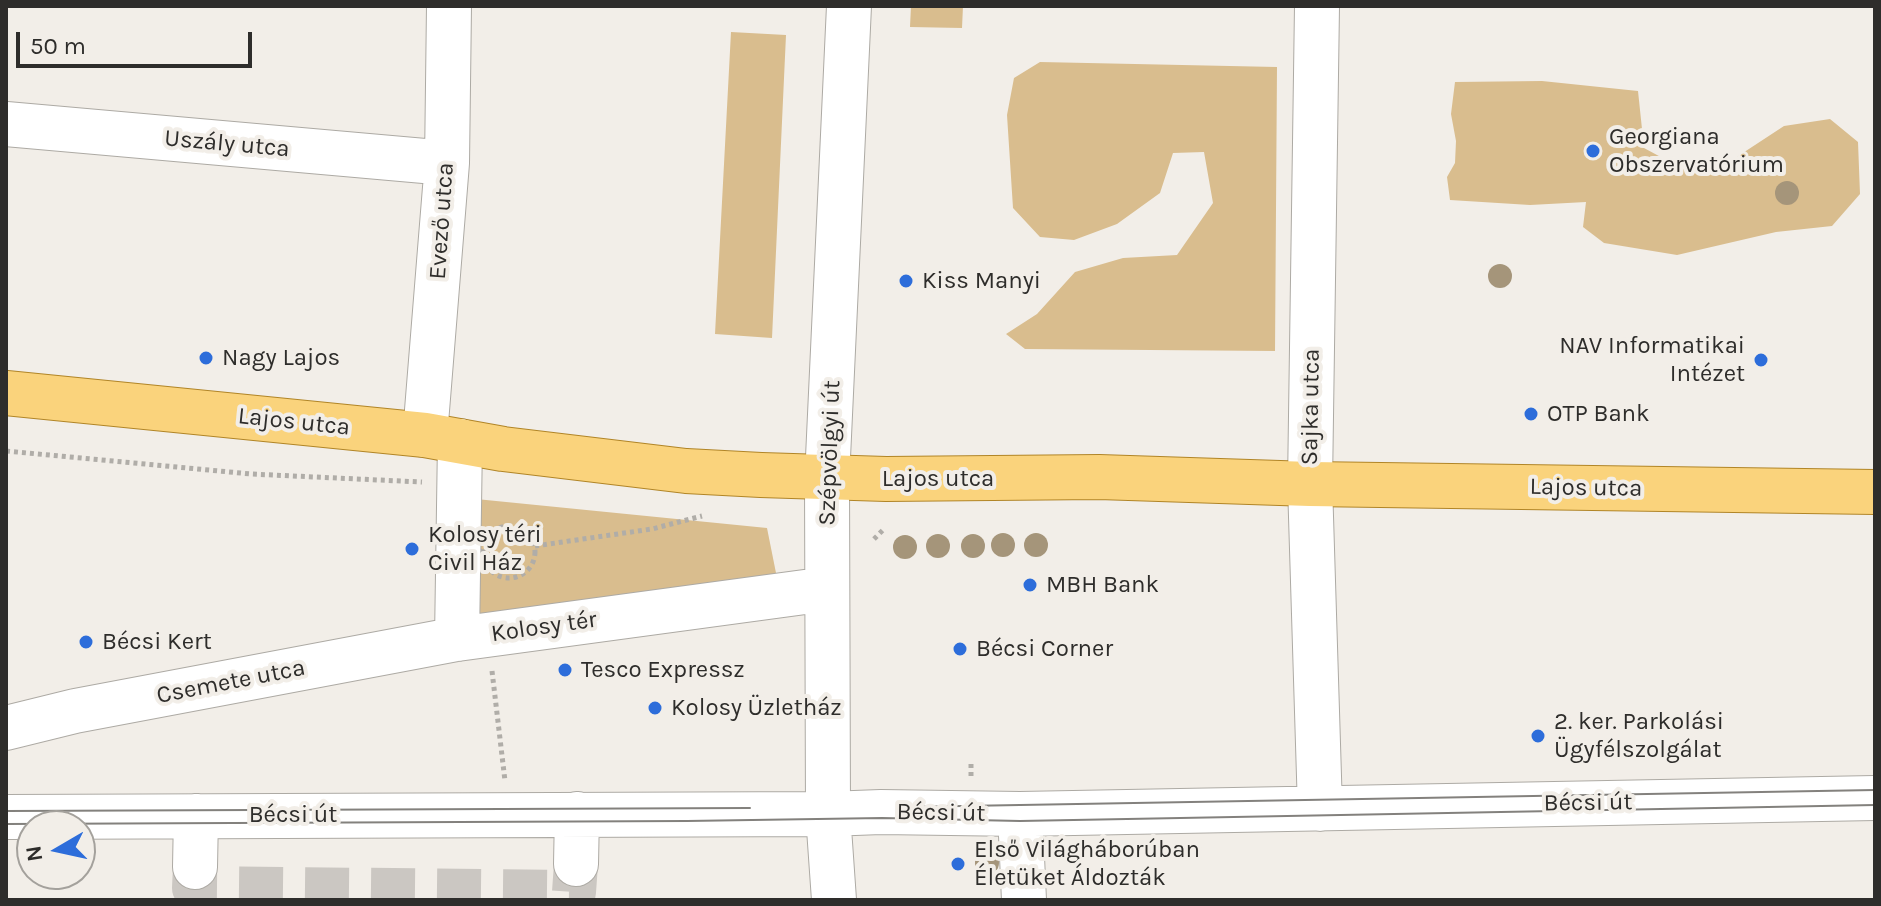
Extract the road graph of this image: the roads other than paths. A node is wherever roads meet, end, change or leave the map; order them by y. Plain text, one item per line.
1 (449, 6) edge
2 (849, 6) edge
3 (1317, 6) edge
4 (6, 124) edge
5 (447, 163) junction
6 (6, 393) edge
7 (443, 438) junction
8 (827, 479) junction
9 (1310, 484) junction
10 (1875, 492) edge
11 (827, 589) junction
12 (472, 637) junction
13 (6, 728) edge
14 (1875, 798) edge
15 (1320, 809) junction
16 (577, 814) junction
17 (828, 814) junction
18 (1020, 814) junction
19 (196, 816) junction
20 (6, 817) edge
21 (576, 864) tunnel mouth
22 (195, 867) tunnel mouth
23 (834, 900) edge
24 (1024, 900) edge

1 - 5 street, Evező utca
2 - 8 street, Szépvölgyi út
3 - 9 street, Sajka utca
4 - 5 street, Uszály utca
5 - 7 street, Evező utca
6 - 7 main road, Lajos utca
7 - 8 main road, Lajos utca
7 - 12 street, Kolosy tér
8 - 9 main road, Lajos utca
8 - 11 street, Szépvölgyi út
9 - 10 main road, Lajos utca
9 - 15 street, Sajka utca
11 - 12 street, Kolosy tér
11 - 17 street, Szépvölgyi út
12 - 13 street, Csemete utca
14 - 15 street, Bécsi út
15 - 18 street, Bécsi út
16 - 17 street, Bécsi út
16 - 19 street, Bécsi út
16 - 21 street
17 - 18 street, Bécsi út
17 - 23 street, Szépvölgyi út
18 - 24 street
19 - 20 street, Bécsi út
19 - 22 street

